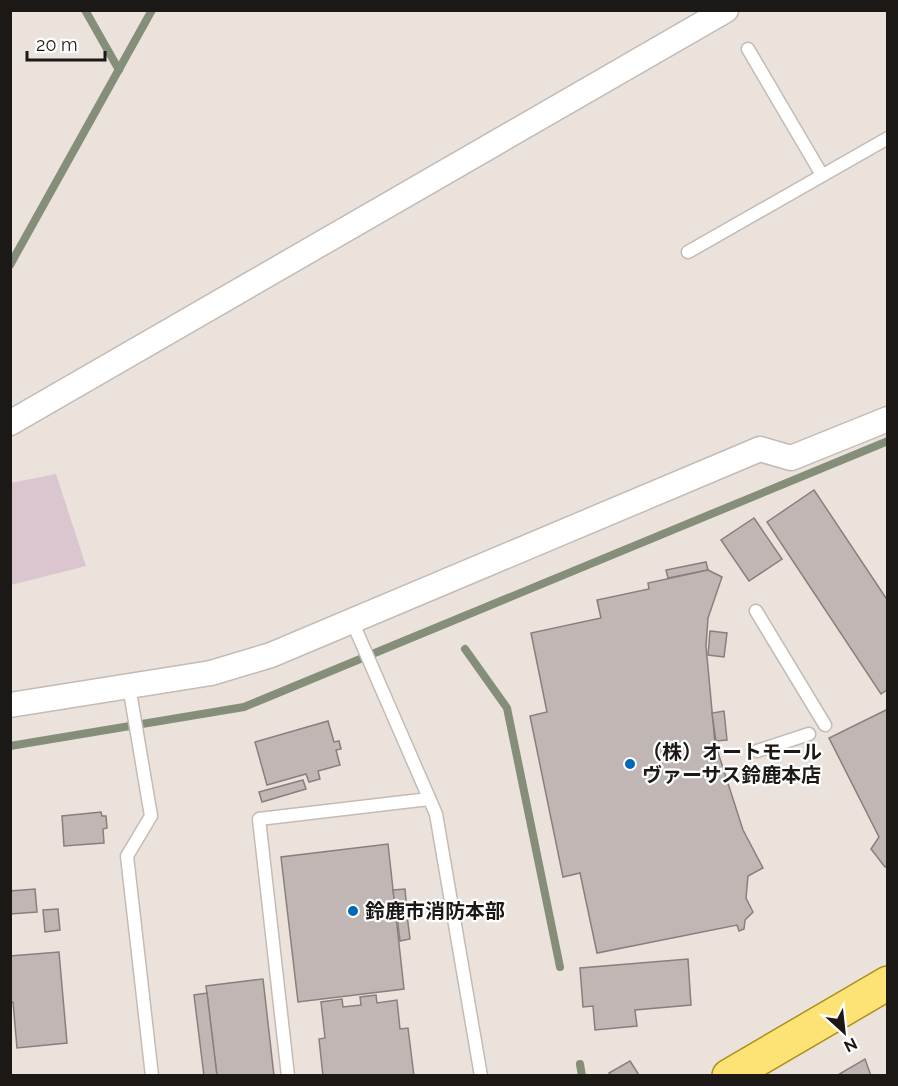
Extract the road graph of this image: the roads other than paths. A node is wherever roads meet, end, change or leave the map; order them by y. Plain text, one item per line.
1 (726, 10) edge
2 (748, 49) dead end
3 (888, 138) edge
4 (822, 175) junction
5 (688, 252) dead end
6 (888, 419) edge
7 (10, 423) edge
8 (756, 611) dead end
9 (357, 631) junction
10 (129, 686) junction
11 (10, 705) edge
12 (825, 725) dead end
13 (809, 734) dead end
14 (757, 751) dead end
15 (429, 799) junction
16 (888, 983) edge
17 (152, 1076) edge
18 (288, 1076) edge
19 (481, 1076) edge
20 (729, 1076) edge

1 - 7 street
2 - 4 lane
3 - 4 lane
4 - 5 lane
6 - 9 street
8 - 12 lane
9 - 10 street
9 - 15 lane
10 - 11 street
10 - 17 lane
13 - 14 lane
15 - 18 lane
15 - 19 lane
16 - 20 main road

